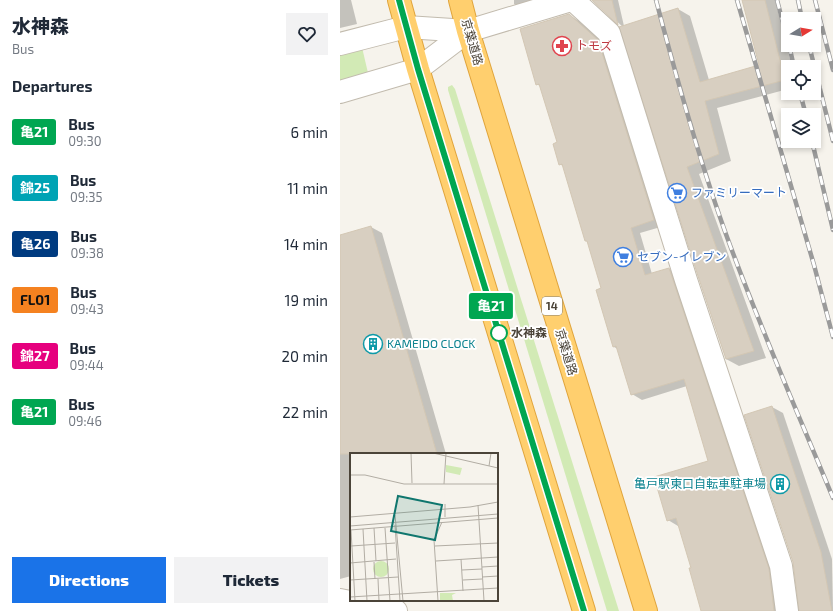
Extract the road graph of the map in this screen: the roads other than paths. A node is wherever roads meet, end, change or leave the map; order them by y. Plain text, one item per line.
1 (399, 0) edge
2 (460, 0) edge
3 (572, 0) edge
4 (406, 27) junction
5 (468, 31) junction
6 (340, 44) edge
7 (418, 69) junction
8 (340, 92) edge
9 (340, 600) edge
10 (396, 611) edge
11 (584, 611) edge
12 (646, 611) edge
13 (787, 611) edge

1 - 4 highway
2 - 5 highway, 京葉道路 / 14
3 - 5 street
3 - 13 street
4 - 5 street
4 - 6 street
4 - 7 highway
5 - 7 street
5 - 12 highway, 京葉道路 / 14
7 - 8 street
7 - 11 highway
9 - 10 street

